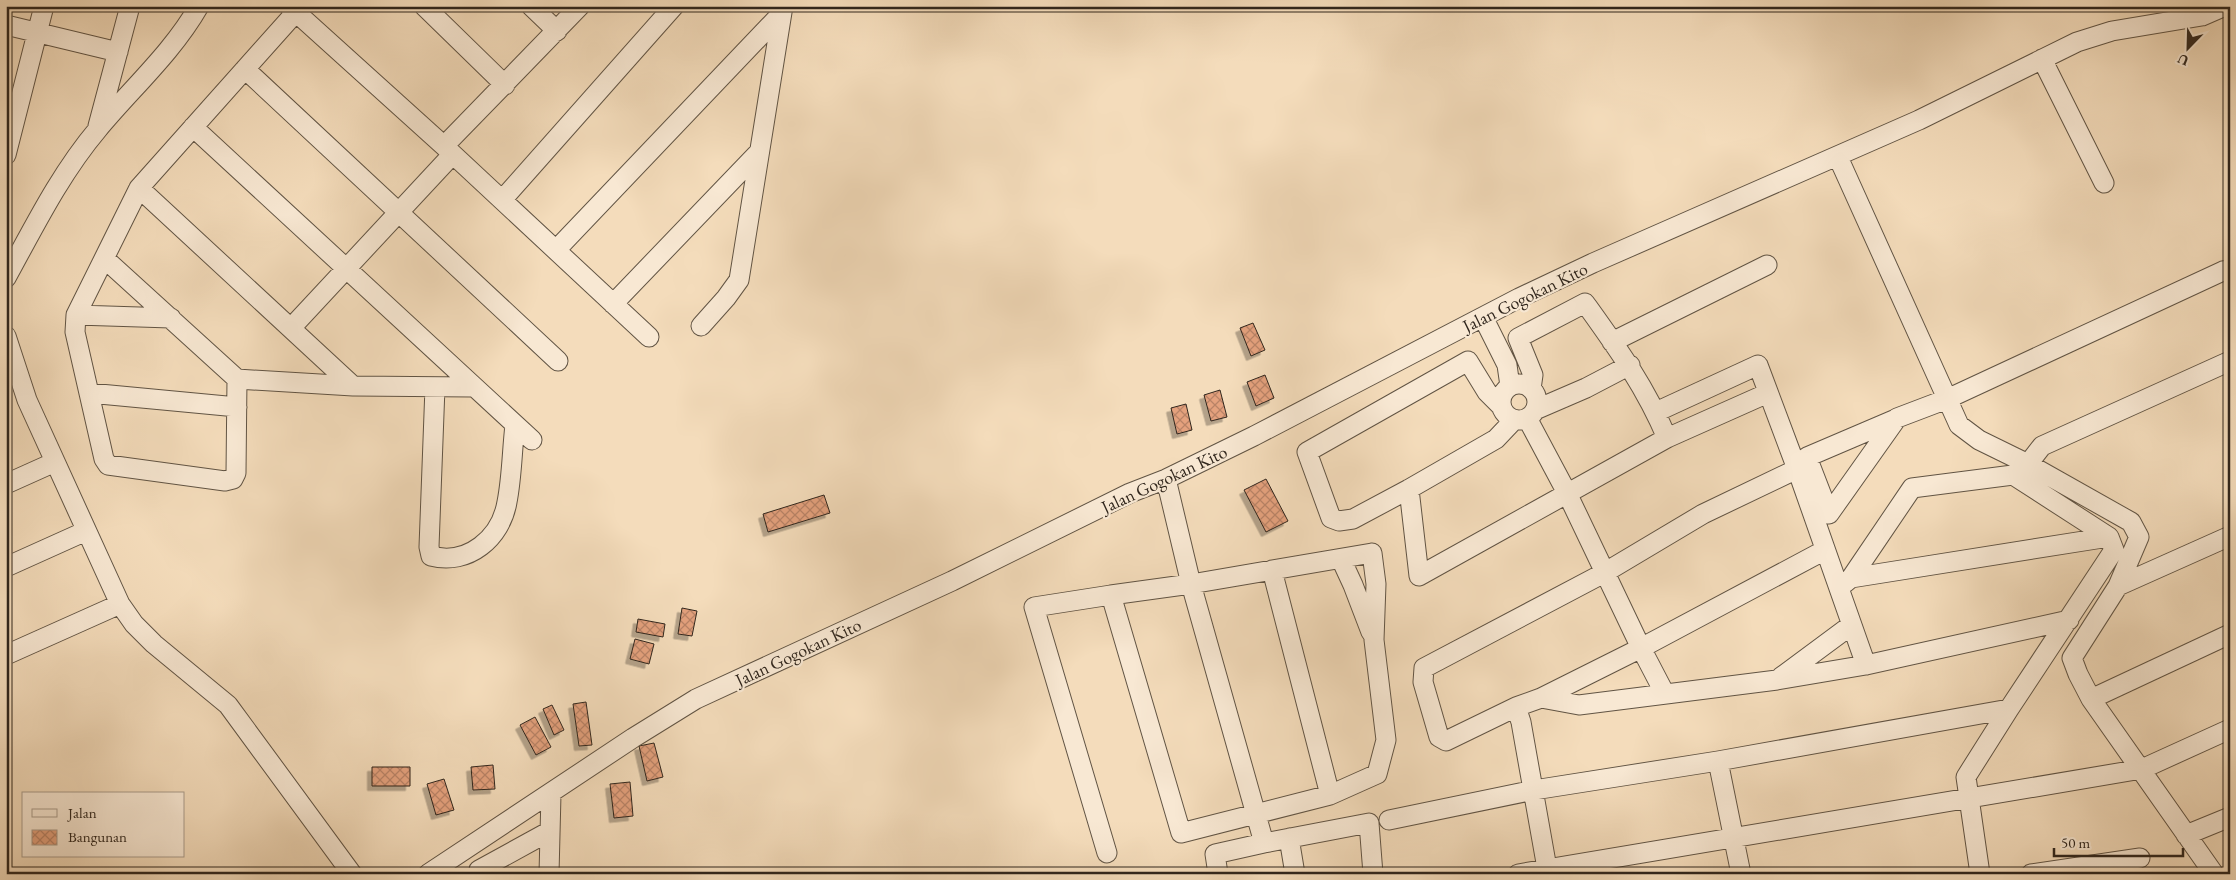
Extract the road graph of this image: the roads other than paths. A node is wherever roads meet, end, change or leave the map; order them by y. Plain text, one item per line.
1 (44, 6) edge
2 (130, 6) edge
3 (199, 6) edge
4 (424, 6) edge
5 (531, 6) edge
6 (580, 6) edge
7 (674, 6) edge
8 (2226, 6) edge
9 (292, 9) edge
10 (782, 10) edge
11 (6, 25) edge
12 (557, 31) junction
13 (37, 34) junction
14 (118, 52) junction
15 (2042, 59) junction
16 (245, 69) junction
17 (505, 84) junction
18 (193, 127) junction
19 (98, 130) junction
20 (448, 150) junction
21 (758, 153) junction
22 (6, 156) edge
23 (1838, 157) junction
24 (2104, 183) dead end
25 (139, 188) junction
26 (502, 200) junction
27 (398, 213) junction
28 (556, 250) junction
29 (105, 259) junction
30 (1767, 265) dead end
31 (346, 269) junction
32 (2230, 270) edge
33 (6, 278) edge
34 (613, 304) junction
35 (76, 315) junction
36 (1483, 317) junction
37 (171, 318) junction
38 (701, 326) dead end
39 (291, 328) junction
40 (6, 336) edge
41 (650, 337) dead end
42 (1612, 342) junction
43 (558, 361) dead end
44 (2230, 361) edge
45 (1630, 365) junction
46 (237, 379) junction
47 (353, 386) junction
48 (1510, 386) junction
49 (436, 387) junction
50 (472, 387) junction
51 (1531, 389) junction
52 (89, 392) junction
53 (1768, 392) junction
54 (1947, 398) junction
55 (237, 406) junction
56 (1500, 406) junction
57 (1656, 412) junction
58 (1525, 416) junction
59 (1897, 418) junction
60 (515, 425) junction
61 (1667, 438) junction
62 (532, 440) dead end
63 (55, 462) junction
64 (2028, 464) junction
65 (1797, 469) junction
66 (1166, 479) junction
67 (6, 484) edge
68 (1409, 489) junction
69 (1567, 494) junction
70 (86, 531) junction
71 (2230, 536) edge
72 (2109, 537) junction
73 (1825, 550) junction
74 (1341, 559) junction
75 (6, 567) edge
76 (1272, 570) junction
77 (1604, 573) junction
78 (1845, 582) junction
79 (1191, 584) junction
80 (2118, 586) junction
81 (1111, 594) junction
82 (120, 604) junction
83 (2069, 620) junction
84 (1850, 626) junction
85 (2230, 634) edge
86 (1374, 640) junction
87 (1641, 648) junction
88 (6, 655) edge
89 (1866, 665) junction
90 (1777, 680) junction
91 (1665, 694) junction
92 (1541, 698) junction
93 (2091, 699) junction
94 (1516, 707) junction
95 (2009, 709) junction
96 (2230, 729) edge
97 (1718, 761) junction
98 (2142, 769) junction
99 (1534, 790) junction
100 (551, 794) junction
101 (1330, 795) junction
102 (1968, 799) junction
103 (1255, 815) junction
104 (2230, 817) edge
105 (1389, 820) dead end
106 (550, 831) junction
107 (2186, 834) junction
108 (1732, 837) junction
109 (1289, 838) junction
110 (1264, 843) junction
111 (1107, 853) dead end
112 (2140, 858) dead end
113 (1547, 871) edge
114 (352, 874) edge
115 (428, 874) edge
116 (478, 874) edge
117 (549, 874) edge
118 (1218, 874) edge
119 (1295, 874) edge
120 (1374, 874) edge
121 (1518, 874) edge
122 (1741, 874) edge
123 (1980, 874) edge
124 (2031, 874) edge
125 (2214, 874) edge

1 - 13 street
2 - 14 street
3 - 19 street
4 - 17 street
5 - 12 street
6 - 12 street
7 - 26 street
8 - 15 street, Jalan Gogokan Kito
9 - 16 street
9 - 20 street
10 - 21 street
10 - 28 street
11 - 13 street
12 - 17 street
13 - 14 street
13 - 22 street
14 - 19 street
15 - 23 street, Jalan Gogokan Kito
15 - 24 street
16 - 18 street
16 - 27 street
17 - 20 street
18 - 25 street
18 - 31 street
19 - 33 street
20 - 26 street
20 - 27 street
21 - 34 street
21 - 38 street
23 - 36 street, Jalan Gogokan Kito
23 - 54 street
25 - 29 street
25 - 39 street
26 - 28 street
27 - 31 street
27 - 43 street
28 - 34 street
29 - 35 street
29 - 37 street
30 - 42 street
31 - 39 street
31 - 50 street
32 - 54 street
34 - 41 street
35 - 37 street
35 - 52 street
36 - 48 street
36 - 66 street, Jalan Gogokan Kito
37 - 46 street
39 - 47 street
40 - 63 street
42 - 45 street
42 - 51 street
44 - 64 street
45 - 57 street
45 - 58 street
46 - 47 street
46 - 55 street
47 - 49 street
48 - 51 street
48 - 56 street
49 - 50 street
49 - 60 street
50 - 60 street
51 - 58 street
52 - 55 street
52 - 55 street
53 - 57 street
53 - 61 street
53 - 65 street
54 - 59 street
54 - 64 street
56 - 58 street
56 - 68 street
57 - 61 street
58 - 68 street
58 - 69 street
59 - 59 street
60 - 62 street
61 - 69 street
63 - 67 street
63 - 70 street
64 - 80 street
65 - 73 street
65 - 77 street
66 - 79 street
66 - 100 street, Jalan Gogokan Kito
68 - 69 street
69 - 77 street
70 - 75 street
70 - 82 street
71 - 80 street
72 - 78 street
72 - 78 street
72 - 83 street
73 - 78 street
73 - 87 street
74 - 76 street
74 - 86 street
74 - 86 street
76 - 79 street
76 - 101 street
77 - 87 street
77 - 94 street
78 - 84 street
79 - 81 street
79 - 103 street
80 - 93 street
81 - 103 street
81 - 111 street
82 - 88 street
82 - 114 street
83 - 89 street
83 - 95 street
84 - 89 street
84 - 90 street
85 - 93 street
86 - 101 street
87 - 91 street
87 - 92 street
89 - 90 street
90 - 91 street
91 - 92 street
92 - 94 street
93 - 98 street
94 - 99 street
95 - 97 street
95 - 102 street
96 - 98 street
97 - 99 street
97 - 108 street
98 - 102 street
98 - 107 street
99 - 105 street
99 - 113 street
100 - 106 street
100 - 115 street, Jalan Gogokan Kito
101 - 103 street
102 - 108 street
102 - 123 street
103 - 110 street
104 - 107 street
106 - 116 street
106 - 117 street
107 - 125 street
108 - 113 street
108 - 122 street
109 - 110 street
109 - 119 street
109 - 120 street
110 - 118 street
112 - 124 street
113 - 121 street

